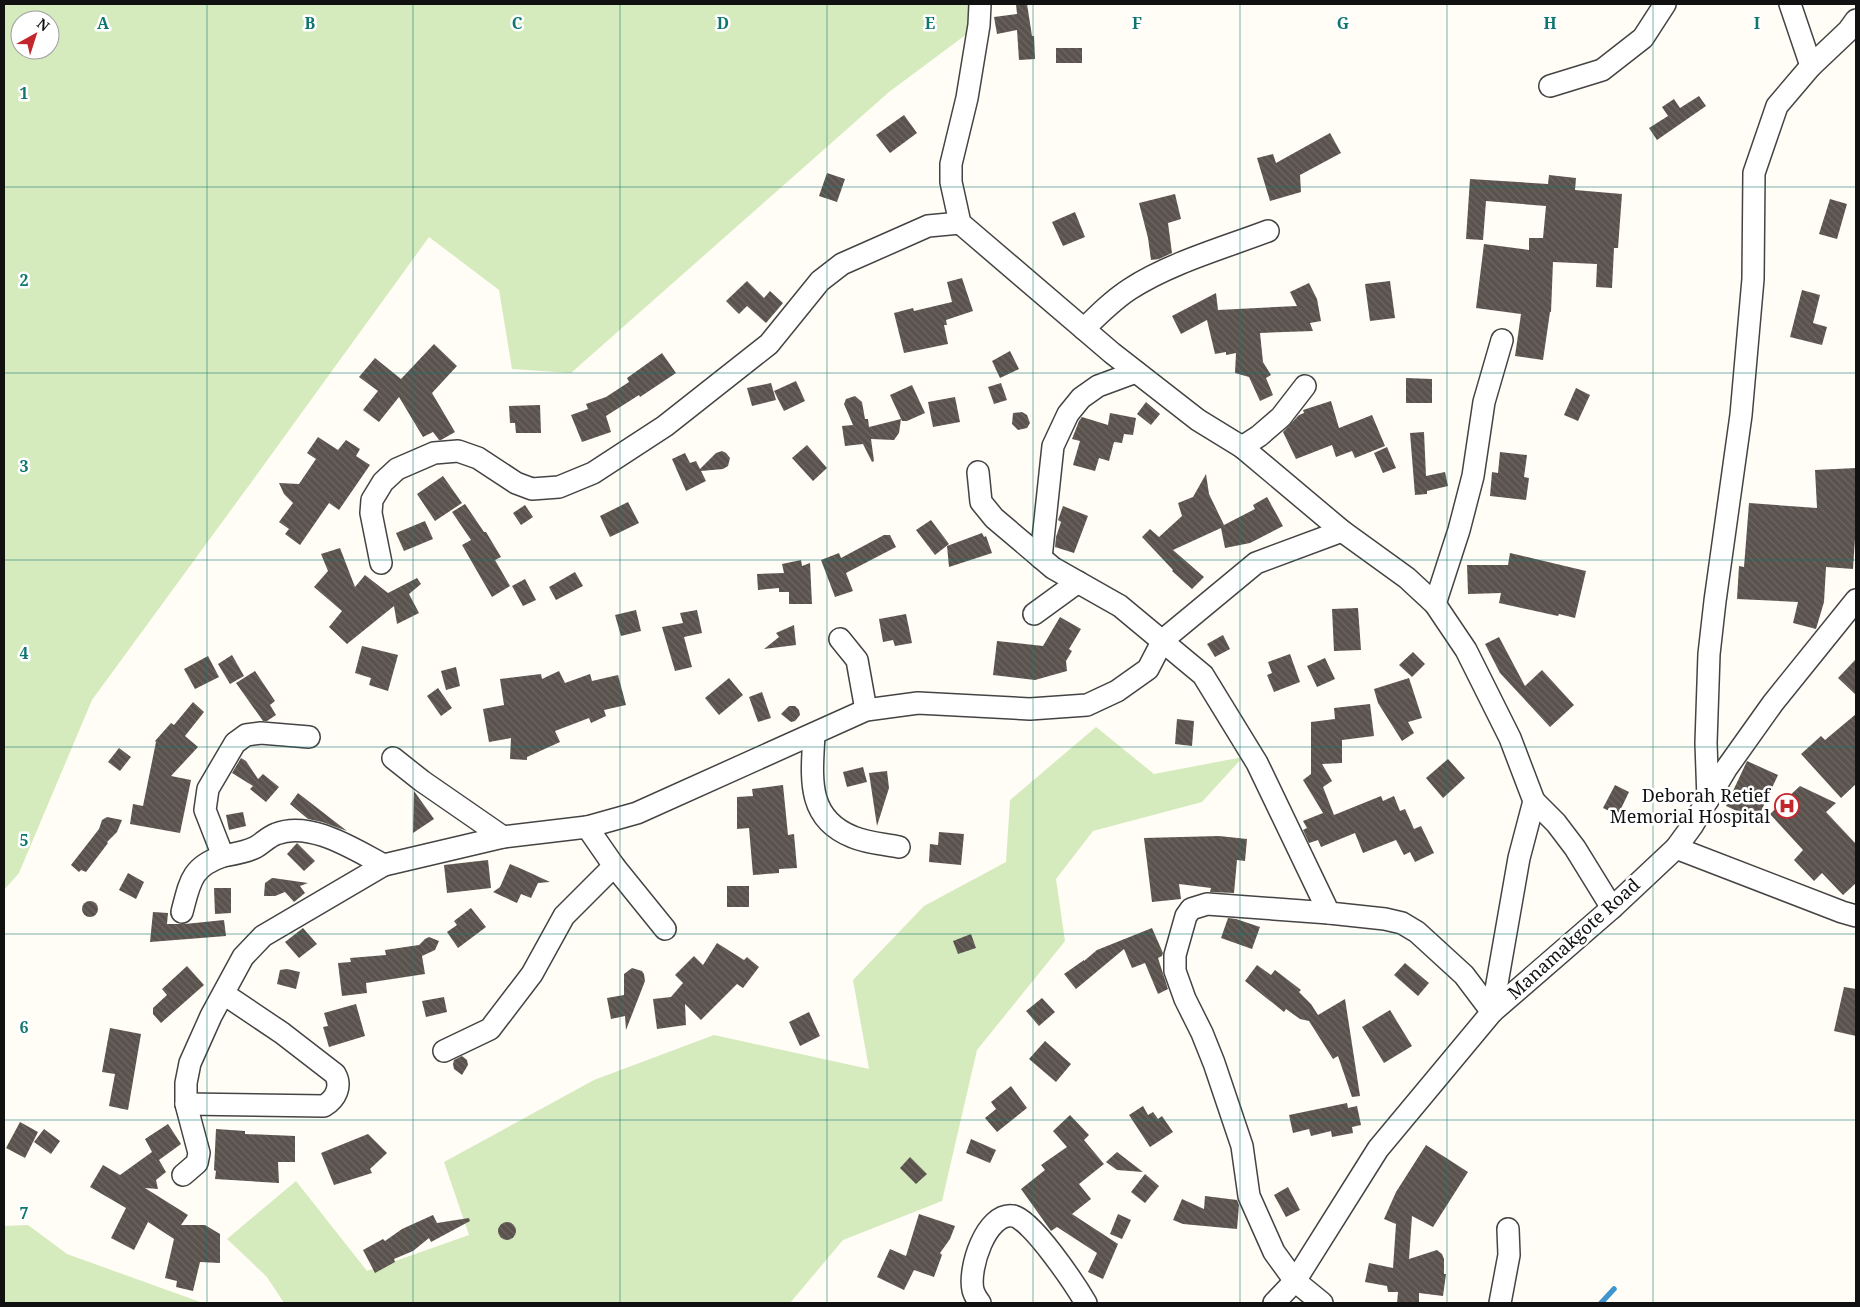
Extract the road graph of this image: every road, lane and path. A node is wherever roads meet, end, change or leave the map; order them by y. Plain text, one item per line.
1 (980, 4) edge
2 (1665, 4) edge
3 (1790, 4) edge
4 (1856, 20) edge
5 (1811, 66) junction
6 (1550, 86) dead end
7 (960, 223) junction
8 (1268, 231) dead end
9 (1084, 329) junction
10 (1502, 340) dead end
11 (1136, 372) junction
12 (1305, 386) dead end
13 (1242, 447) junction
14 (978, 472) dead end
15 (1342, 531) junction
16 (1040, 558) junction
17 (381, 563) dead end
18 (1078, 582) junction
19 (1856, 600) edge
20 (1435, 604) junction
21 (1034, 614) dead end
22 (840, 638) dead end
23 (1163, 640) junction
24 (866, 710) junction
25 (814, 734) junction
26 (309, 737) dead end
27 (393, 758) dead end
28 (1708, 800) junction
29 (1534, 801) junction
30 (587, 827) junction
31 (503, 837) junction
32 (898, 847) dead end
33 (1676, 848) junction
34 (223, 856) junction
35 (384, 866) junction
36 (614, 866) junction
37 (1612, 908) junction
38 (182, 912) dead end
39 (1329, 913) junction
40 (1856, 916) edge
41 (665, 929) dead end
42 (224, 994) junction
43 (1492, 1012) junction
44 (444, 1051) dead end
45 (186, 1104) junction
46 (183, 1175) dead end
47 (1508, 1228) dead end
48 (1295, 1281) junction
49 (980, 1303) edge
50 (1086, 1303) edge
51 (1274, 1303) edge
52 (1322, 1303) edge
53 (1500, 1303) edge

1 - 7 street
2 - 6 street
3 - 5 street
4 - 5 street
5 - 28 street
7 - 9 street
7 - 17 street
8 - 9 street
9 - 11 street
10 - 20 street
11 - 13 street
11 - 16 street
12 - 13 street
13 - 15 street
14 - 16 street
15 - 20 street
15 - 23 street
16 - 18 street
18 - 21 street
18 - 23 street
19 - 28 street, Manamakgote Road
20 - 29 street
22 - 24 street
23 - 24 street
23 - 39 street
24 - 25 street
25 - 30 street
25 - 32 street
26 - 34 street
27 - 31 street
28 - 33 street, Manamakgote Road
29 - 37 street
29 - 43 street
30 - 31 street
30 - 36 street
31 - 35 street
33 - 37 street, Manamakgote Road
33 - 40 street
34 - 35 street
34 - 38 street
35 - 42 street
36 - 41 street
36 - 44 street
37 - 43 street, Manamakgote Road
39 - 43 street
39 - 48 street
42 - 45 street
42 - 45 street
43 - 48 street, Manamakgote Road
45 - 46 street
47 - 53 street
48 - 51 street, Manamakgote Road
48 - 52 street
49 - 50 street

